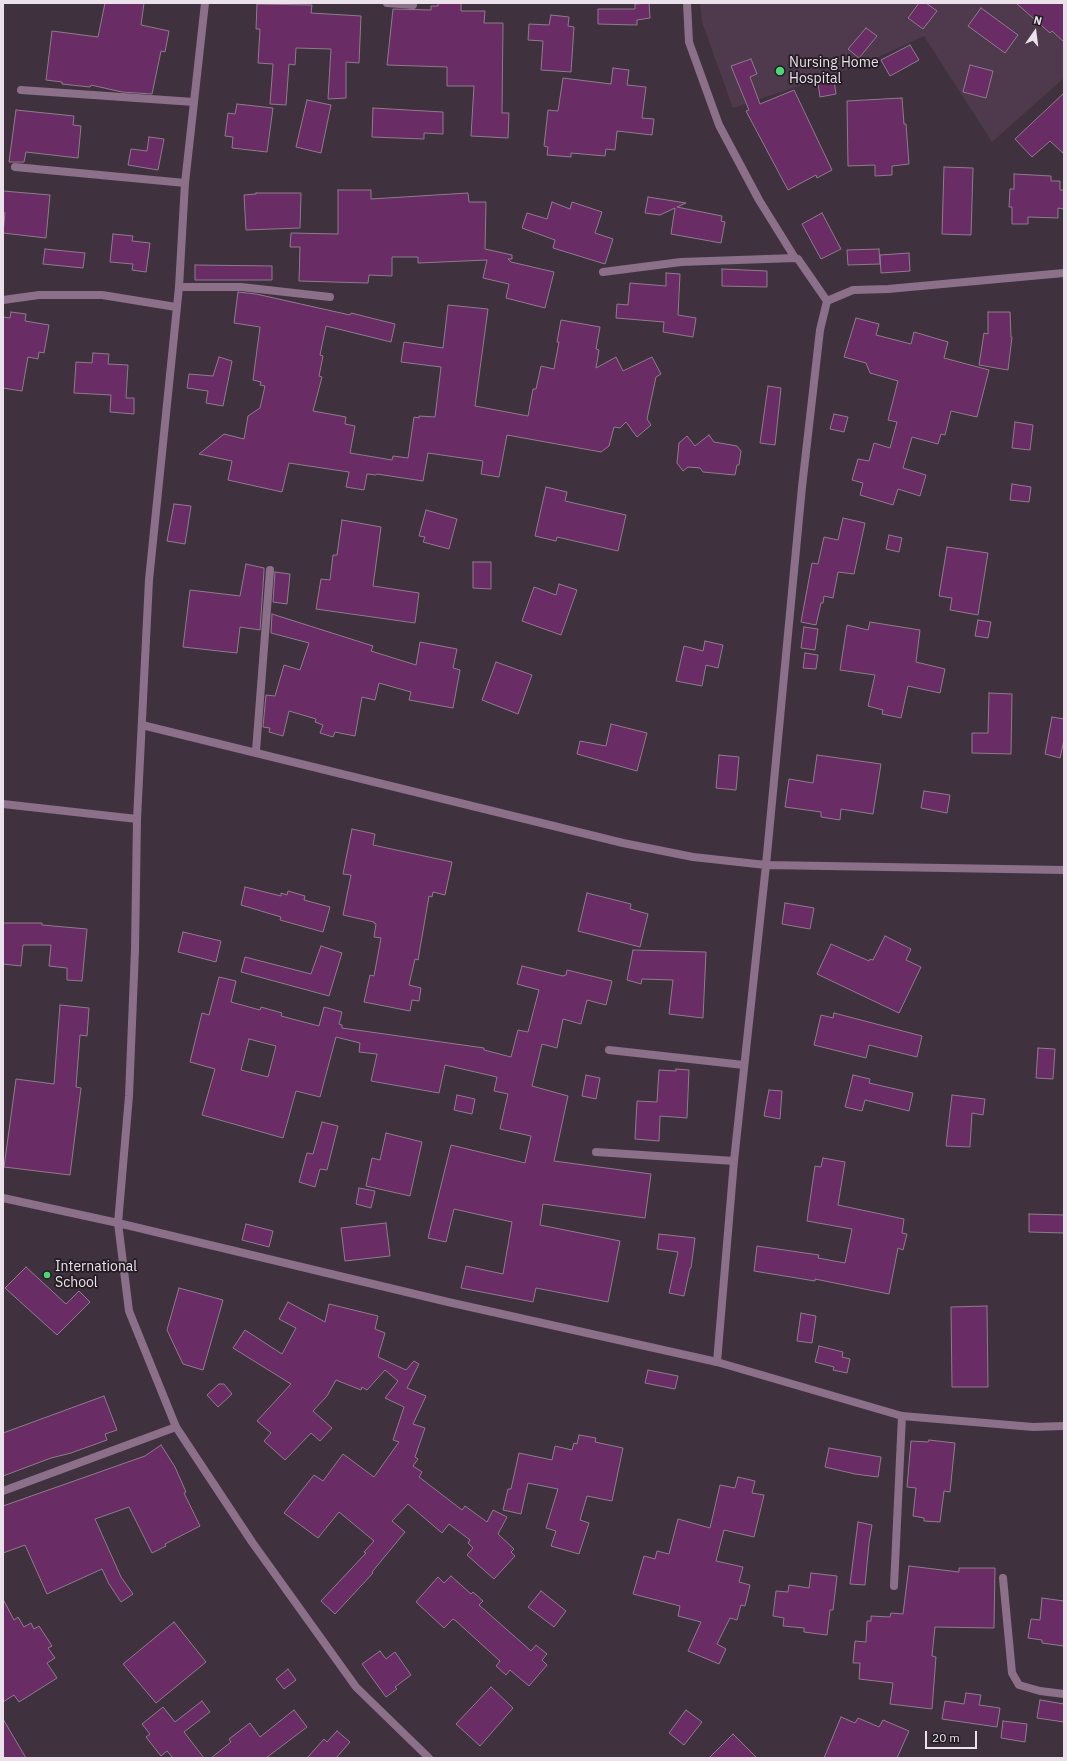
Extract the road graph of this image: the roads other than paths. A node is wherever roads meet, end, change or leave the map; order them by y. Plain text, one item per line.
1 (205, 3) edge
2 (387, 3) edge
3 (686, 3) edge
4 (413, 5) dead end
5 (21, 90) dead end
6 (194, 102) junction
7 (15, 167) dead end
8 (185, 183) junction
9 (795, 258) junction
10 (603, 272) dead end
11 (1064, 272) edge
12 (179, 287) junction
13 (330, 297) dead end
14 (3, 300) edge
15 (827, 301) junction
16 (176, 307) junction
17 (270, 570) dead end
18 (142, 725) junction
19 (256, 751) junction
20 (3, 804) edge
21 (138, 819) junction
22 (766, 865) junction
23 (1064, 870) edge
24 (609, 1050) dead end
25 (744, 1065) junction
26 (596, 1152) dead end
27 (734, 1161) junction
28 (3, 1198) edge
29 (118, 1223) junction
30 (717, 1362) junction
31 (902, 1416) junction
32 (1064, 1426) edge
33 (176, 1427) junction
34 (3, 1491) edge
35 (1002, 1578) dead end
36 (894, 1586) dead end
37 (1064, 1694) edge
38 (428, 1758) edge

1 - 6 street
2 - 4 street
3 - 9 street
5 - 6 street
6 - 8 street
7 - 8 street
8 - 12 street
9 - 10 street
9 - 15 street
11 - 15 street
12 - 13 street
12 - 16 street
14 - 16 street
15 - 22 street
16 - 18 street
17 - 19 street
18 - 19 street
18 - 21 street
19 - 22 street
20 - 21 street
21 - 29 street
22 - 23 street
22 - 25 street
24 - 25 street
25 - 27 street
26 - 27 street
27 - 30 street
28 - 29 street
29 - 30 street
29 - 33 street
30 - 31 street
31 - 32 street
31 - 36 street
33 - 34 street
33 - 38 street
35 - 37 street

